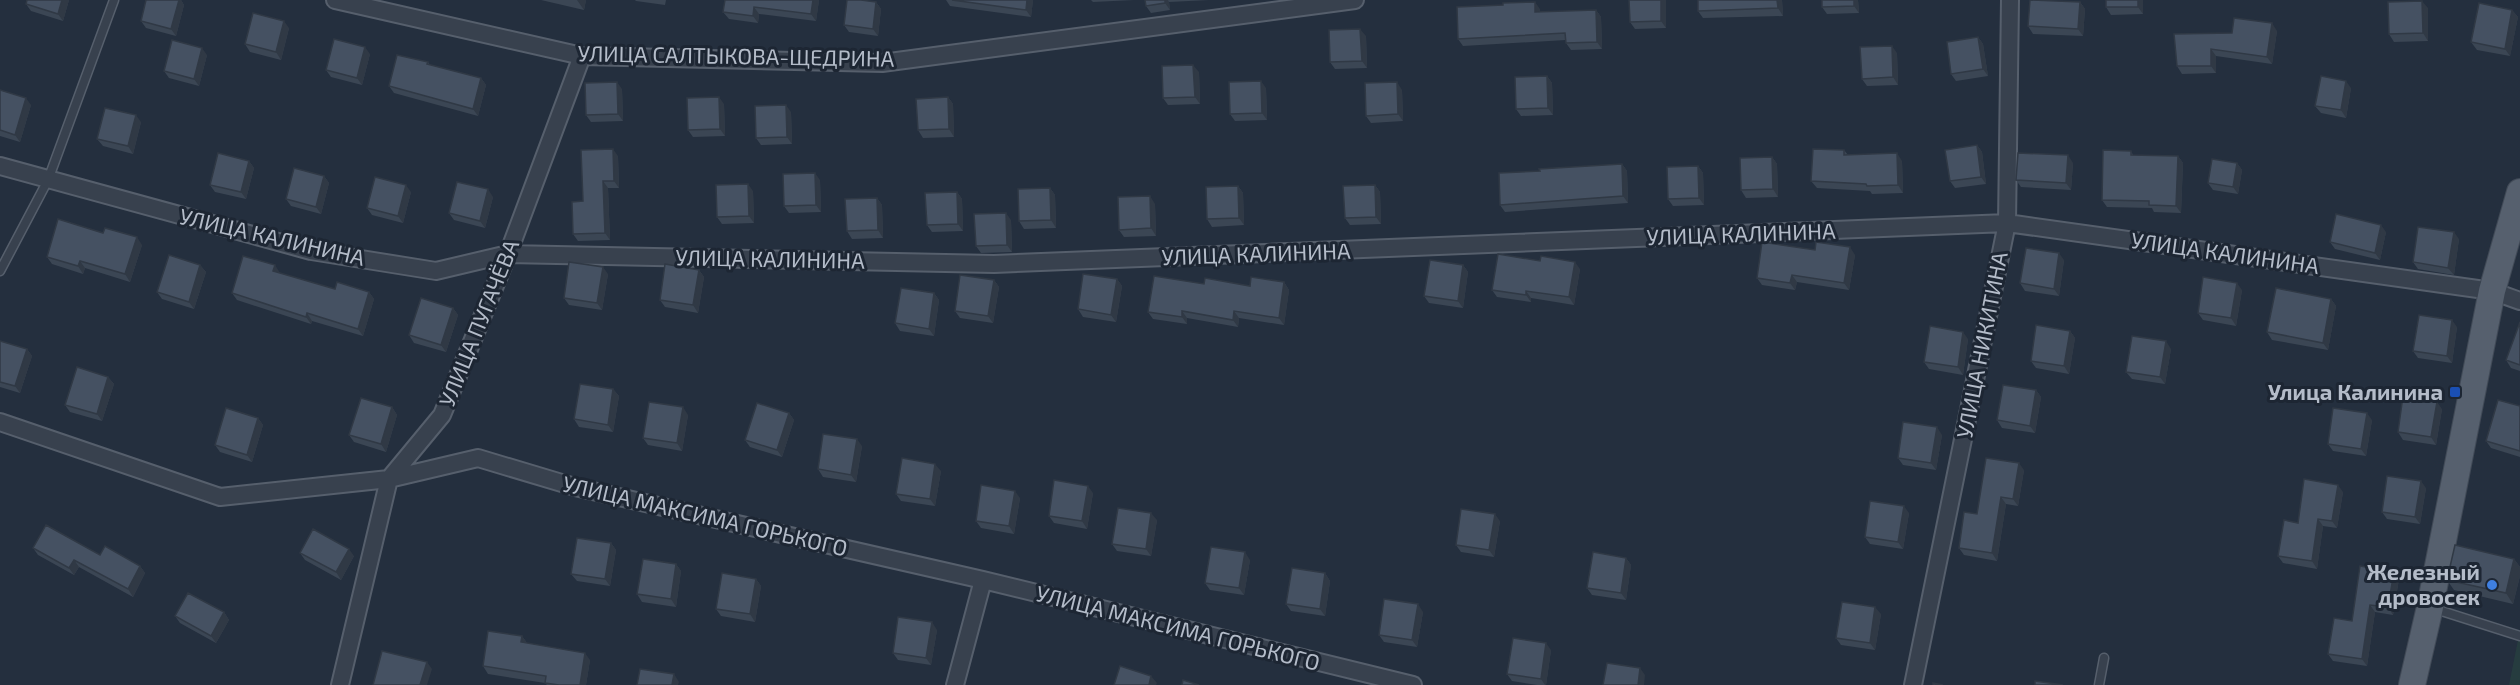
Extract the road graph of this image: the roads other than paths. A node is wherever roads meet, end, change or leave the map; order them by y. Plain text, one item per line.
1 (114, 0) edge
2 (335, 0) edge
3 (1355, 0) edge
4 (2010, 0) edge
5 (582, 56) junction
6 (0, 166) edge
7 (48, 180) junction
8 (2520, 192) edge
9 (2007, 223) junction
10 (508, 254) junction
11 (0, 271) edge
12 (2492, 291) junction
13 (2520, 301) edge
14 (0, 422) edge
15 (389, 479) junction
16 (983, 580) junction
17 (2430, 607) junction
18 (2520, 636) edge
19 (2104, 658) dead end
20 (340, 685) edge
21 (955, 685) edge
22 (1413, 685) edge
23 (1913, 685) edge
24 (2099, 685) edge
25 (2412, 685) edge

1 - 7 lane
2 - 5 street, УЛИЦА САЛТЫКОВА-ЩЕДРИНА
3 - 5 street, УЛИЦА САЛТЫКОВА-ЩЕДРИНА
4 - 9 street, УЛИЦА НИКИТИНА
5 - 10 street, УЛИЦА ПУГАЧЁВА
6 - 7 street, УЛИЦА КАЛИНИНА
7 - 10 street, УЛИЦА КАЛИНИНА
7 - 11 lane
8 - 12 main road
9 - 10 street, УЛИЦА КАЛИНИНА
9 - 12 street, УЛИЦА КАЛИНИНА
9 - 23 street, УЛИЦА НИКИТИНА
10 - 15 street, УЛИЦА ПУГАЧЁВА
12 - 13 street, УЛИЦА КАЛИНИНА
12 - 17 main road
14 - 15 street, УЛИЦА МАКСИМА ГОРЬКОГО
15 - 16 street, УЛИЦА МАКСИМА ГОРЬКОГО
15 - 20 street, УЛИЦА ПУГАЧЁВА
16 - 21 street
16 - 22 street, УЛИЦА МАКСИМА ГОРЬКОГО
17 - 18 lane
17 - 25 main road
19 - 24 lane

